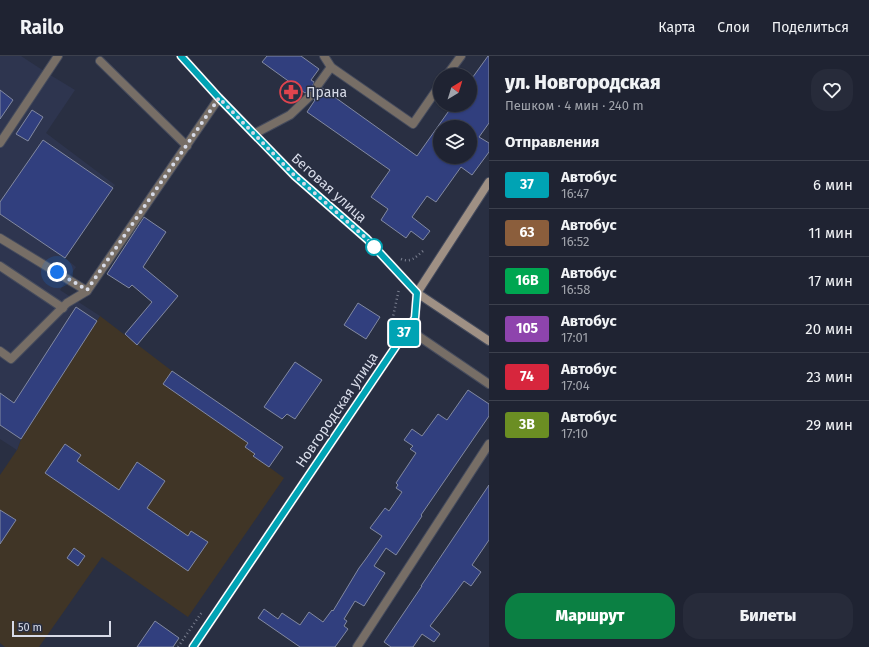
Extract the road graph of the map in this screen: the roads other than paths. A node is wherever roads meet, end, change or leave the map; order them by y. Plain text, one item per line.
1 (58, 56) edge
2 (181, 56) edge
3 (324, 56) edge
4 (460, 56) edge
5 (100, 61) dead end
6 (331, 67) junction
7 (452, 68) edge
8 (318, 85) dead end
9 (433, 95) edge
10 (310, 96) dead end
11 (219, 98) junction
12 (254, 134) junction
13 (0, 143) edge
14 (187, 146) junction
15 (489, 182) edge
16 (0, 238) edge
17 (0, 266) edge
18 (87, 290) junction
19 (417, 293) junction
20 (63, 308) junction
21 (408, 329) junction
22 (489, 341) edge
23 (0, 351) edge
24 (489, 384) edge
25 (489, 444) edge
26 (192, 647) edge
27 (357, 647) edge

1 - 13 street
2 - 11 street, Беговая улица
3 - 6 street
4 - 7 street
5 - 14 street
6 - 8 street
6 - 9 street
10 - 12 street
11 - 12 street, Беговая улица
11 - 14 street
12 - 19 street, Беговая улица
14 - 18 street
15 - 19 street, Новгородская улица
16 - 18 street
17 - 20 street
18 - 20 street
19 - 21 street, Новгородская улица
19 - 22 street, Беговая улица
20 - 23 street
21 - 24 street
21 - 26 street, Новгородская улица
25 - 27 street

